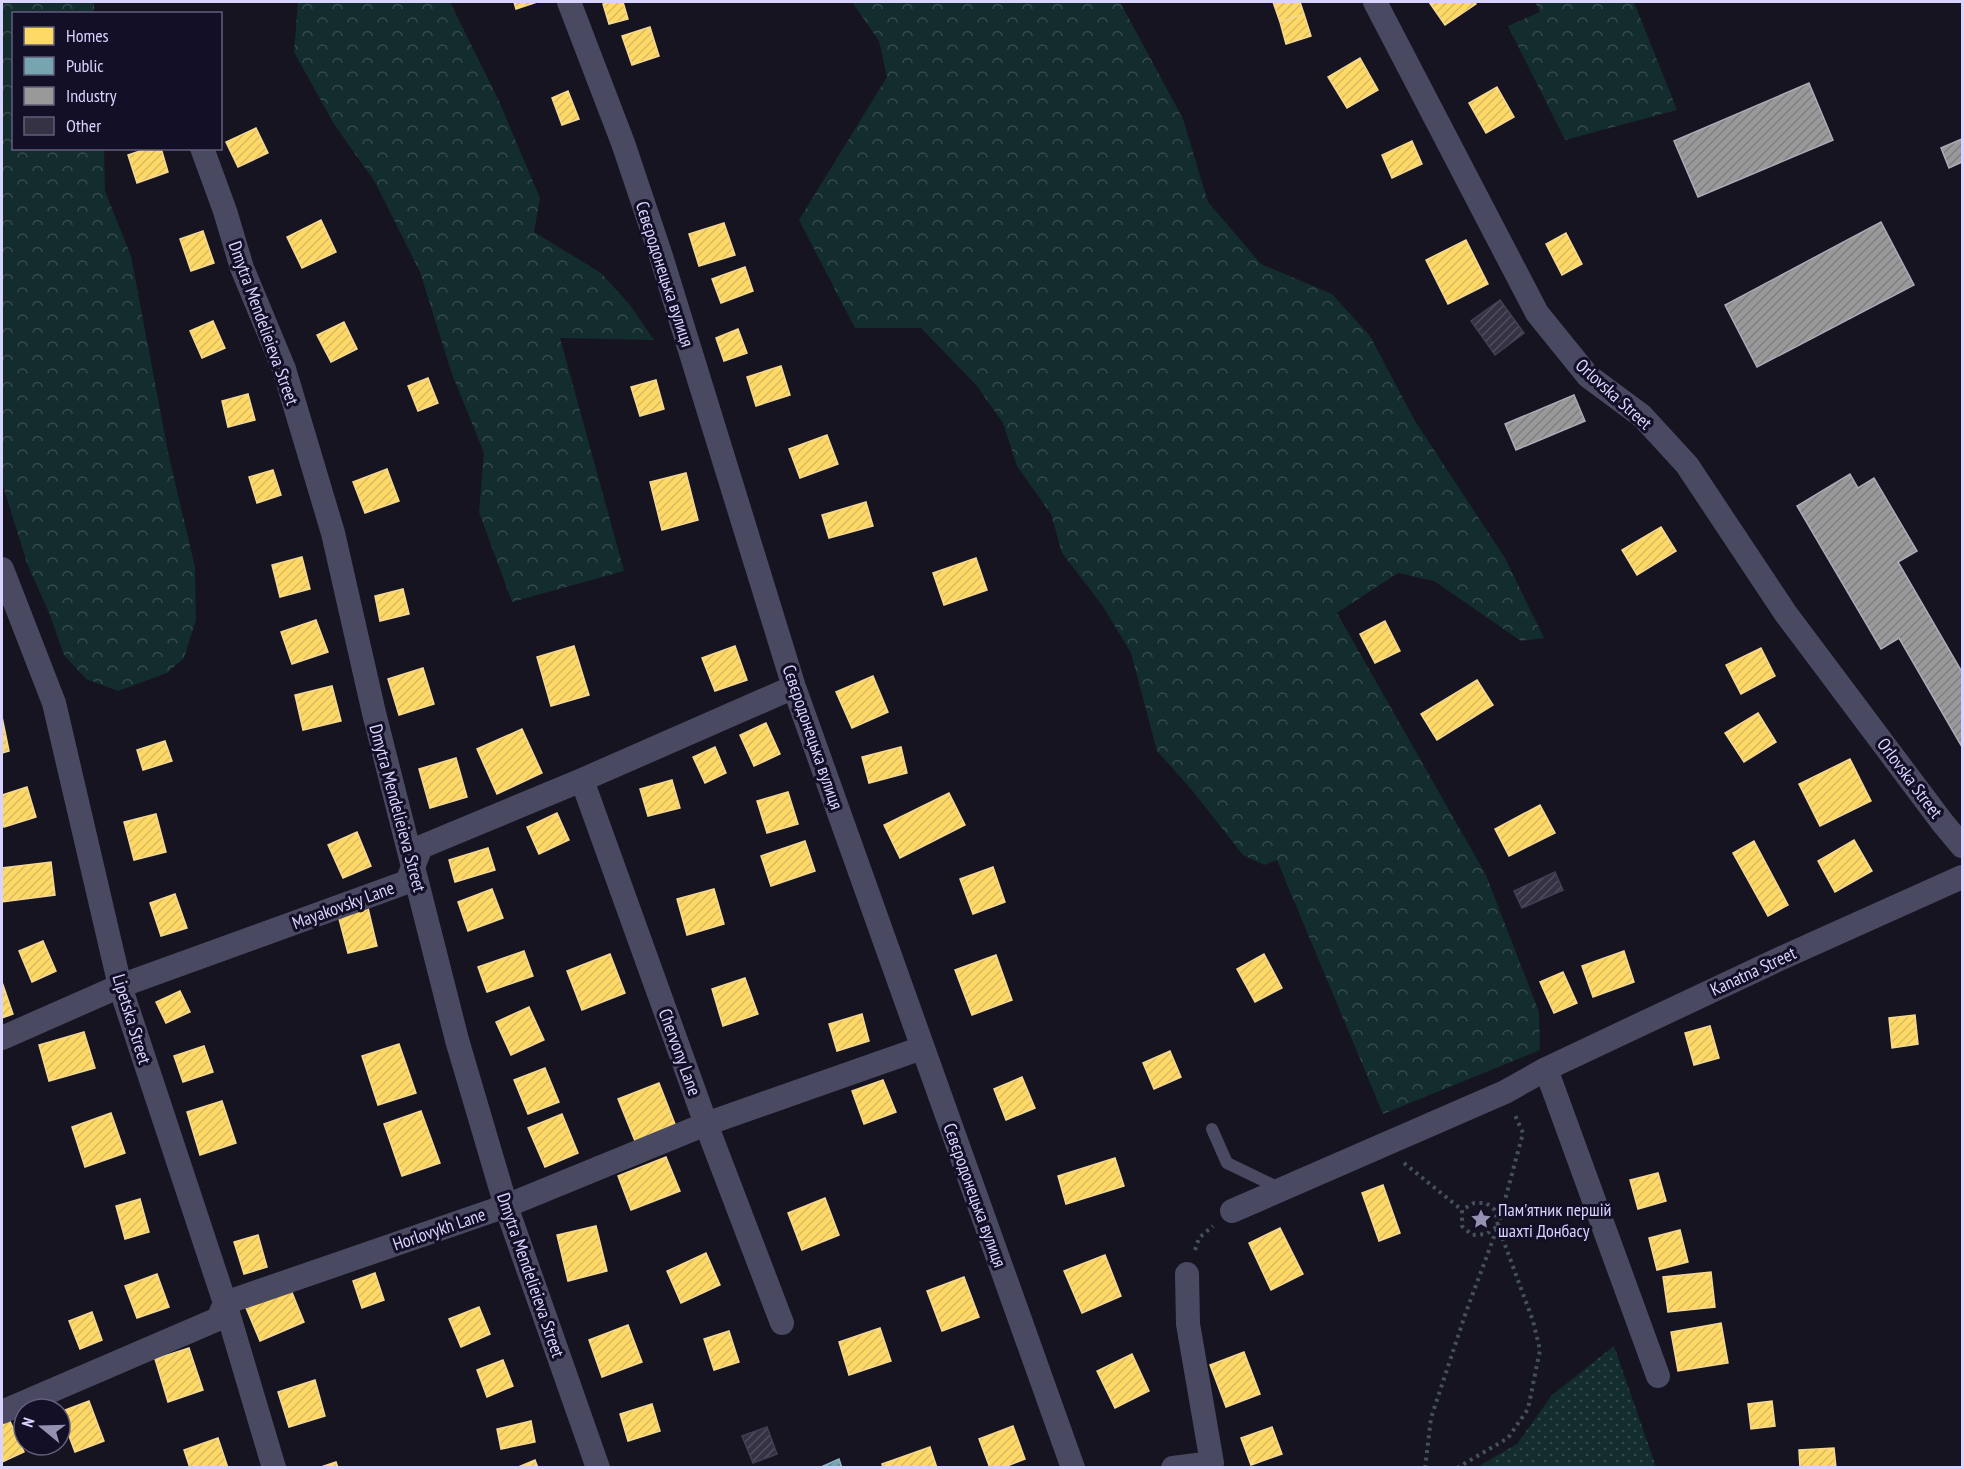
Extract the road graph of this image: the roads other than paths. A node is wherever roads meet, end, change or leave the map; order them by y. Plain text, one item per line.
1 (569, 2) edge
2 (1375, 2) edge
3 (203, 150) edge
4 (2, 568) edge
5 (794, 687) junction
6 (582, 780) junction
7 (1962, 846) edge
8 (413, 863) junction
9 (1962, 877) edge
10 (120, 986) junction
11 (2, 1038) edge
12 (922, 1048) junction
13 (1546, 1068) junction
14 (706, 1124) junction
15 (1212, 1129) dead end
16 (1282, 1189) junction
17 (506, 1206) junction
18 (1232, 1211) road end
19 (1187, 1274) road end
20 (225, 1303) junction
21 (782, 1323) dead end
22 (1658, 1376) dead end
23 (2, 1412) edge
24 (1213, 1466) edge
25 (274, 1467) edge
26 (598, 1467) edge
27 (1073, 1467) edge
28 (1173, 1467) edge

1 - 5 street, Сєвєродонецька вулиця
2 - 7 street, Orlovska Street
3 - 8 street, Dmytra Mendelieieva Street
4 - 10 street, Lipetska Street
5 - 6 street, Mayakovsky Lane
5 - 12 street, Сєвєродонецька вулиця
6 - 8 street, Mayakovsky Lane
6 - 14 street, Chervony Lane
8 - 10 street, Mayakovsky Lane
8 - 17 street, Dmytra Mendelieieva Street
9 - 13 street, Kanatna Street
10 - 11 street, Mayakovsky Lane
10 - 20 street, Lipetska Street
12 - 14 street, Horlovykh Lane
12 - 27 street, Сєвєродонецька вулиця
13 - 16 street, Kanatna Street
13 - 22 street
14 - 17 street, Horlovykh Lane
14 - 21 street, Chervony Lane
15 - 16 lane
16 - 18 street, Kanatna Street
17 - 20 street, Horlovykh Lane
17 - 26 street, Dmytra Mendelieieva Street
19 - 24 street
20 - 23 street, Horlovykh Lane
20 - 25 street, Lipetska Street
24 - 28 street

